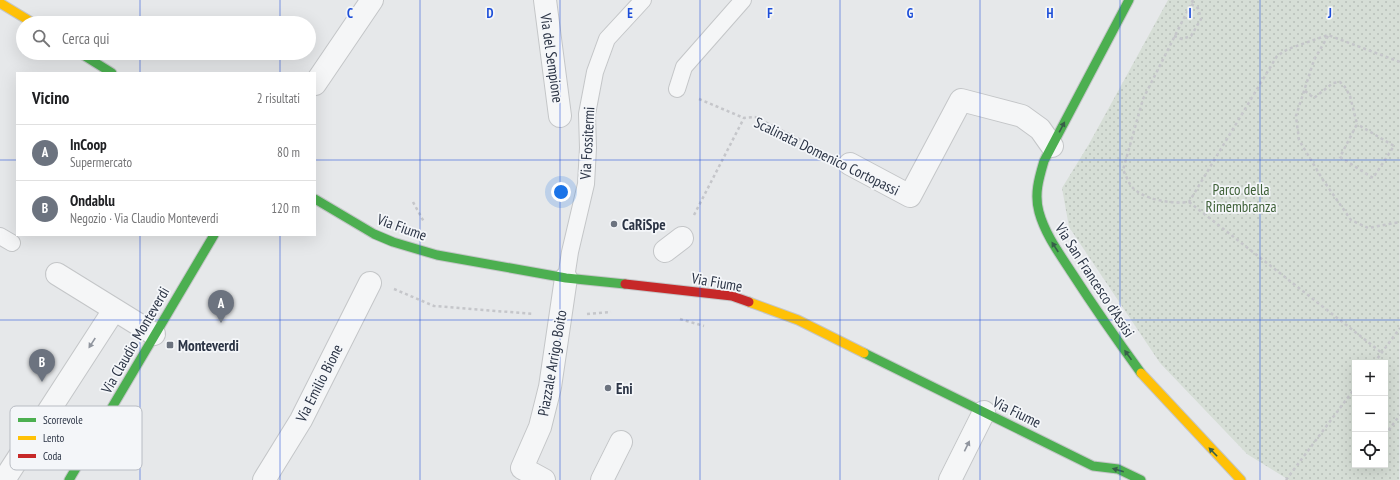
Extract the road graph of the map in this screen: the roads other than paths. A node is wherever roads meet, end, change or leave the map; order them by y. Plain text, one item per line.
1 (372, 0) edge
2 (545, 0) edge
3 (643, 0) edge
4 (743, 0) edge
5 (1129, 0) edge
6 (4, 6) edge
7 (21, 16) edge
8 (91, 60) edge
9 (110, 72) edge
10 (316, 83) edge
11 (677, 89) road end
12 (560, 116) dead end
13 (1052, 146) junction
14 (850, 164) road end
15 (316, 200) edge
16 (213, 236) edge
17 (57, 274) dead end
18 (566, 278) junction
19 (370, 283) dead end
20 (114, 310) junction
21 (154, 334) junction
22 (52, 406) edge
23 (113, 406) edge
24 (984, 412) junction
25 (621, 442) dead end
26 (1093, 466) junction
27 (10, 470) edge
28 (76, 470) edge
29 (519, 474) edge
30 (1102, 475) dead end
31 (4, 480) edge
32 (70, 480) edge
33 (264, 480) edge
34 (544, 480) edge
35 (602, 480) edge
36 (950, 480) edge
37 (1141, 480) edge
38 (1241, 480) edge

1 - 10 street
2 - 12 street, Via del Sempione
3 - 18 lane, Via Fossitermi
4 - 11 lane
13 -> 5 main road, Via San Francesco d'Assisi
6 - 7 main road
8 - 9 main road
13 - 14 street, Scalinata Domenico Cortopassi
38 -> 13 main road, Via San Francesco d'Assisi
15 - 18 main road, Via Fiume
16 - 21 main road, Via Claudio Monteverdi
17 - 20 street
18 - 24 main road, Via Fiume
18 - 29 street, Piazzale Arrigo Boito
19 - 33 street, Via Emilio Bione
20 - 21 street
20 -> 22 street
21 - 23 main road, Via Claudio Monteverdi
24 - 26 main road, Via Fiume
36 -> 24 street
25 - 35 street
26 - 30 main road, Via Fiume
37 -> 26 main road, Via Fiume
27 -> 31 street
28 - 32 main road, Via Claudio Monteverdi
29 - 34 street, Piazzale Arrigo Boito

